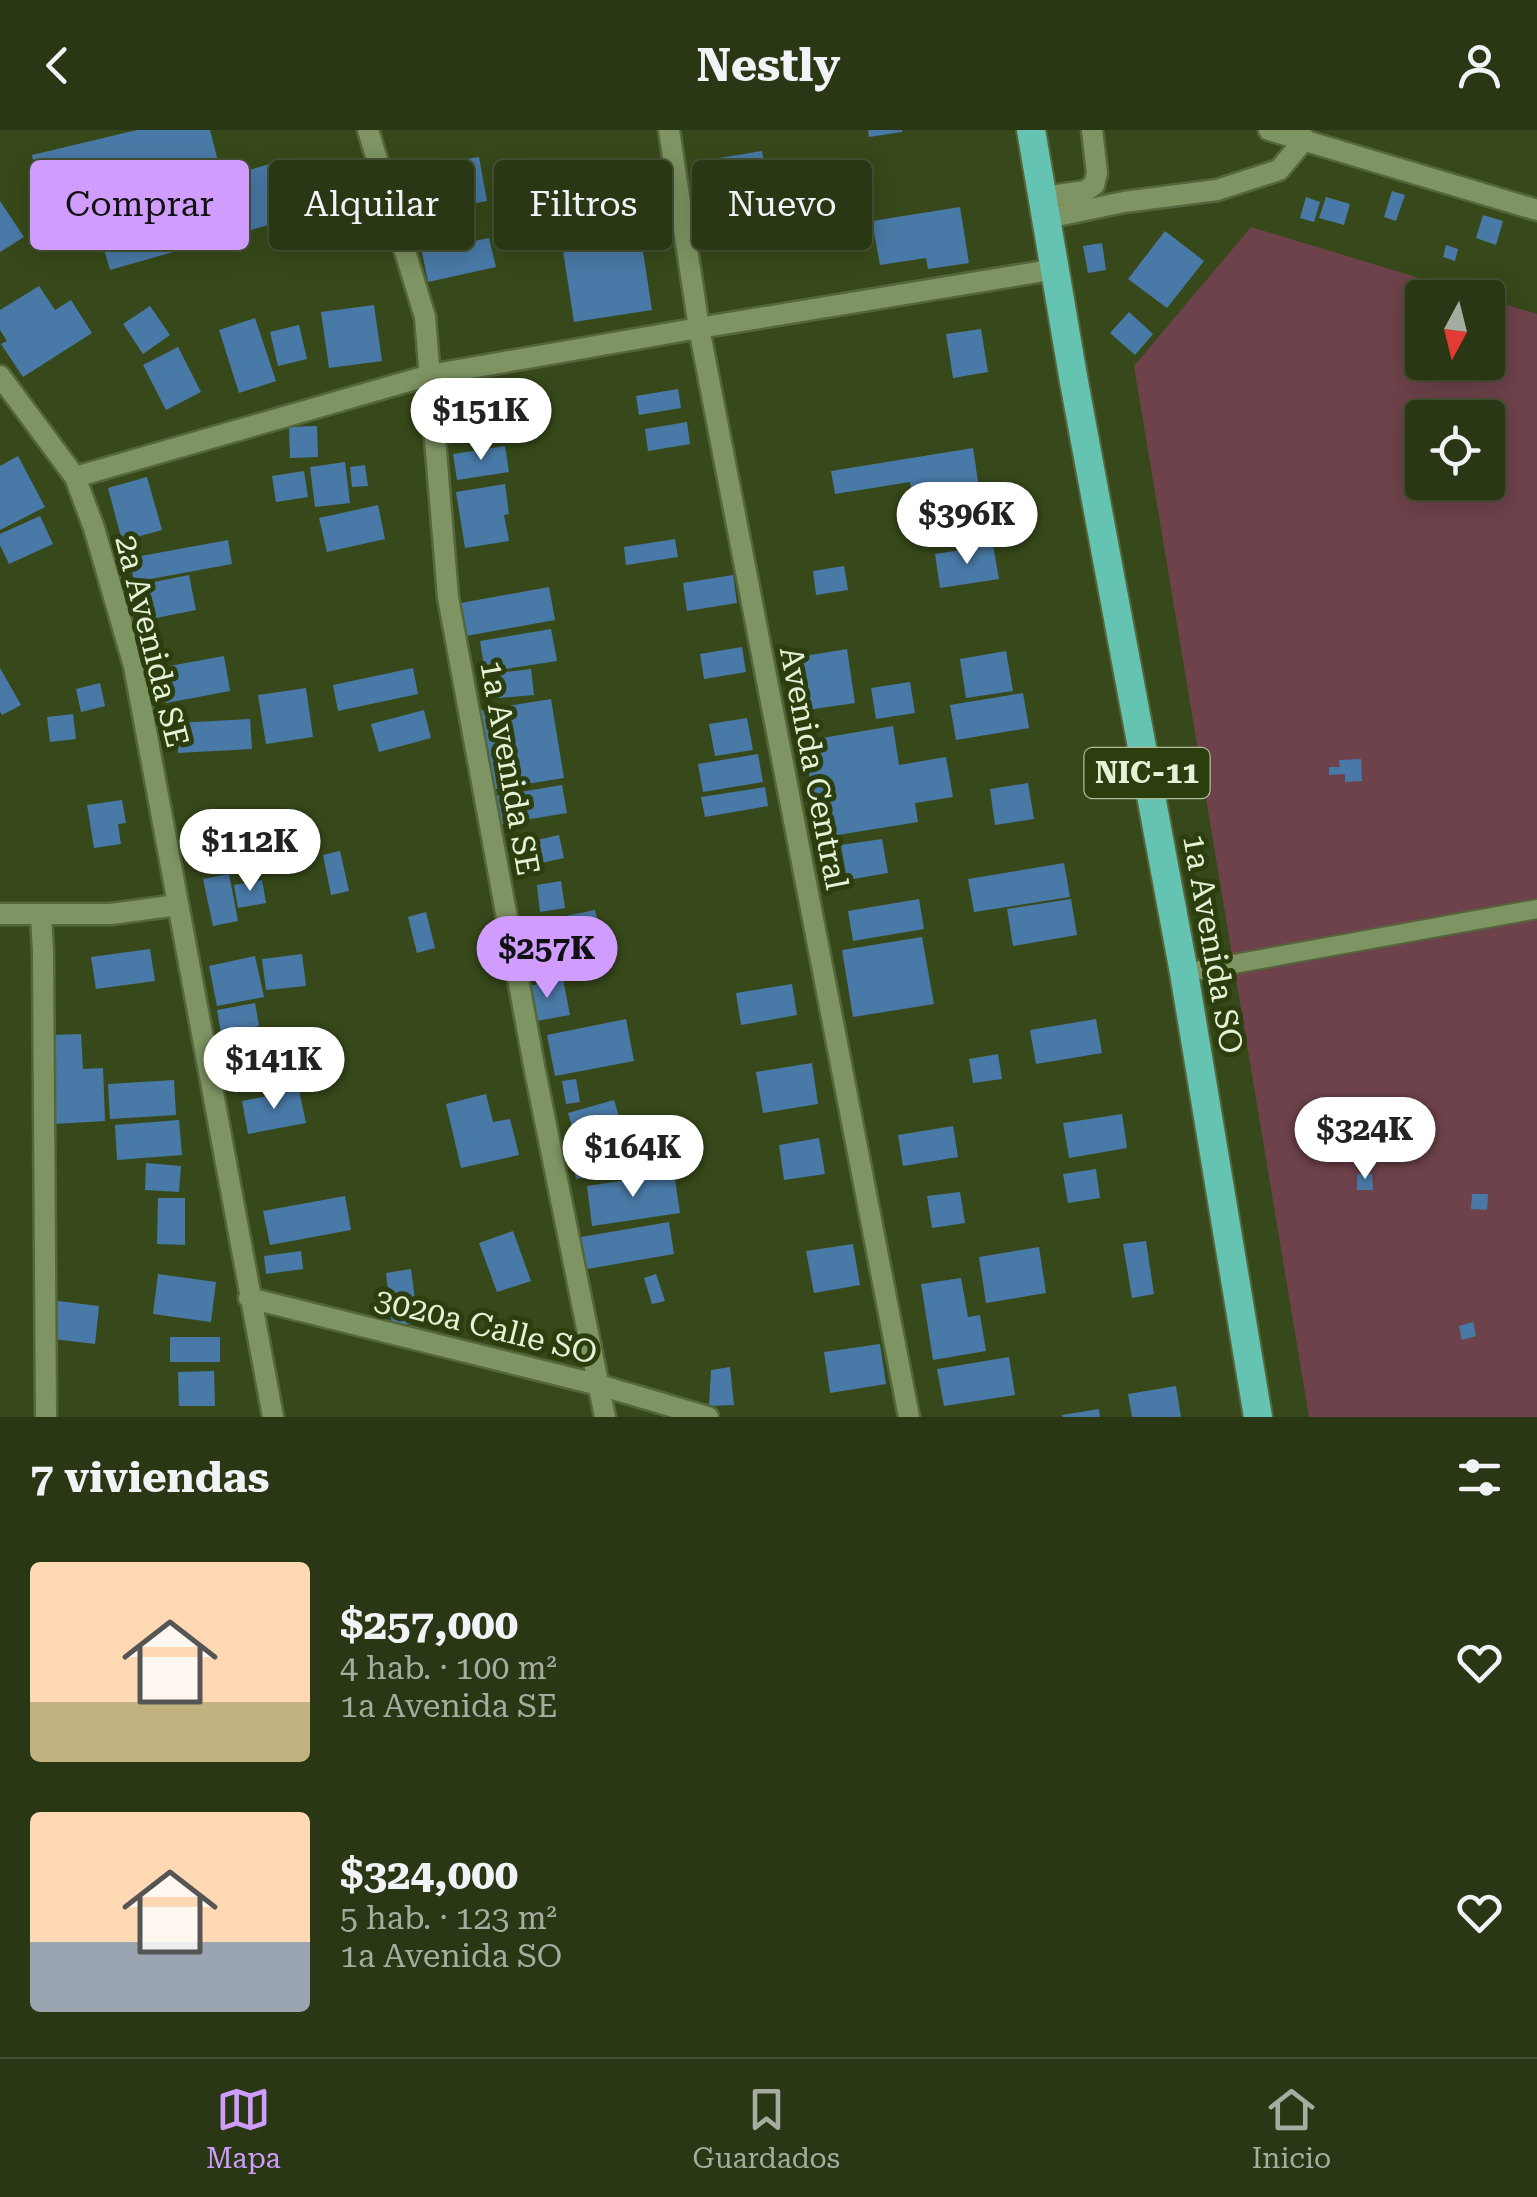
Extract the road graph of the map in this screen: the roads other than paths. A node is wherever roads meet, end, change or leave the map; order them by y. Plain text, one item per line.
1 (368, 130) edge
2 (669, 130) edge
3 (1031, 130) edge
4 (1092, 130) edge
5 (1269, 130) edge
6 (1305, 139) junction
7 (1045, 208) junction
8 (1537, 210) edge
9 (1056, 269) junction
10 (698, 328) junction
11 (0, 376) edge
12 (430, 376) junction
13 (75, 476) junction
14 (178, 905) junction
15 (1537, 909) edge
16 (0, 914) edge
17 (41, 916) junction
18 (1184, 974) junction
19 (249, 1298) junction
20 (599, 1384) junction
21 (46, 1417) edge
22 (272, 1417) edge
23 (605, 1417) edge
24 (708, 1417) edge
25 (909, 1417) edge
26 (1258, 1417) edge

1 - 12 street, 1a Avenida SE
2 - 10 street, Avenida Central
3 - 7 highway, 1a Avenida SO / NIC-11
4 - 7 street
5 - 6 street
6 - 7 street
6 - 8 street
7 - 9 highway, 1a Avenida SO / NIC-11
9 - 10 street
9 - 18 highway, 1a Avenida SO / NIC-11
10 - 12 street
10 - 25 street, Avenida Central
11 - 13 street, 2a Avenida SE
12 - 13 street
12 - 20 street, 1a Avenida SE
13 - 14 street, 2a Avenida SE
14 - 17 street
14 - 19 street, 2a Avenida SE
15 - 18 lane
16 - 17 street
17 - 21 street
18 - 26 highway, 1a Avenida SO / NIC-11
19 - 20 street, 3020a Calle SO
19 - 22 street, 2a Avenida SE
20 - 23 street, 1a Avenida SE
20 - 24 street, 3020a Calle SO

